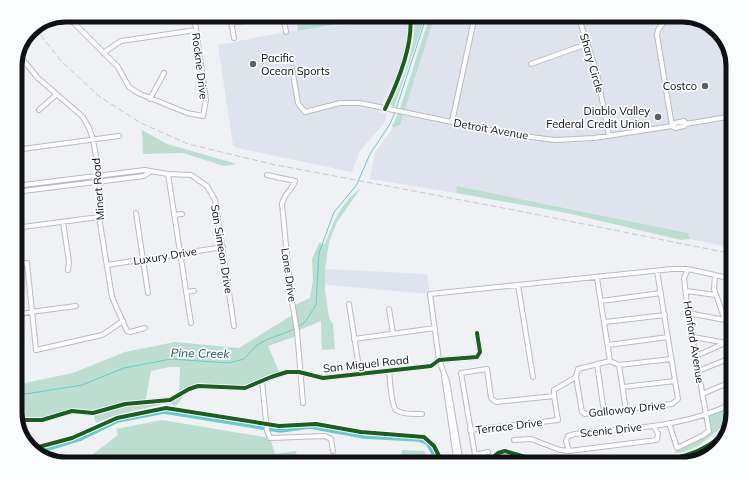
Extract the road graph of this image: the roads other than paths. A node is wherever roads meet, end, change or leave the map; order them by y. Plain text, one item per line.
1 (71, 22) edge
2 (195, 22) edge
3 (238, 22) edge
4 (284, 22) edge
5 (410, 22) edge
6 (473, 22) edge
7 (580, 22) edge
8 (664, 22) edge
9 (231, 23) joint
10 (196, 30) junction
11 (286, 32) dead end
12 (234, 38) dead end
13 (588, 44) junction
14 (103, 53) junction
15 (22, 59) edge
16 (531, 64) dead end
17 (292, 68) dead end
18 (164, 73) dead end
19 (56, 95) junction
20 (150, 99) junction
21 (385, 108) junction
22 (39, 110) dead end
23 (726, 117) edge
24 (452, 122) junction
25 (672, 126) junction
26 (119, 136) dead end
27 (609, 136) junction
28 (93, 139) junction
29 (22, 149) edge
30 (150, 172) junction
31 (168, 174) junction
32 (266, 174) dead end
33 (99, 175) junction
34 (100, 182) junction
35 (22, 185) edge
36 (22, 191) edge
37 (136, 213) dead end
38 (182, 214) dead end
39 (174, 215) junction
40 (99, 217) junction
41 (63, 222) junction
42 (22, 227) edge
43 (223, 247) junction
44 (179, 253) junction
45 (144, 259) junction
46 (22, 263) edge
47 (107, 265) junction
48 (688, 269) junction
49 (68, 270) dead end
50 (657, 271) junction
51 (715, 275) junction
52 (726, 277) edge
53 (597, 278) junction
54 (518, 285) junction
55 (194, 291) dead end
56 (686, 291) junction
57 (186, 292) junction
58 (148, 293) dead end
59 (661, 293) junction
60 (716, 295) junction
61 (601, 301) junction
62 (349, 304) dead end
63 (76, 306) dead end
64 (390, 309) dead end
65 (32, 312) junction
66 (22, 313) edge
67 (688, 314) junction
68 (665, 315) junction
69 (725, 320) joint
70 (123, 321) junction
71 (605, 322) junction
72 (191, 323) dead end
73 (234, 326) dead end
74 (145, 328) dead end
75 (435, 328) junction
76 (393, 333) junction
77 (477, 333) dead end
78 (668, 337) junction
79 (693, 337) junction
80 (354, 339) junction
81 (725, 343) joint
82 (608, 345) junction
83 (696, 356) junction
84 (671, 359) junction
85 (439, 360) junction
86 (726, 360) edge
87 (610, 361) junction
88 (597, 364) junction
89 (619, 365) junction
90 (698, 371) junction
91 (299, 372) junction
92 (389, 372) junction
93 (360, 374) junction
94 (444, 375) junction
95 (533, 377) dead end
96 (576, 377) junction
97 (262, 381) junction
98 (674, 381) junction
99 (726, 384) edge
100 (623, 387) junction
101 (702, 394) junction
102 (554, 396) junction
103 (303, 403) dead end
104 (726, 406) edge
105 (626, 410) junction
106 (604, 412) junction
107 (422, 414) dead end
108 (706, 416) junction
109 (22, 420) edge
110 (669, 423) junction
111 (654, 426) junction
112 (470, 430) junction
113 (514, 440) dead end
114 (334, 451) dead end
115 (569, 451) junction
116 (488, 452) dead end
117 (456, 457) edge
118 (460, 457) edge

1 - 14 street
2 - 10 street, Rockne Drive
3 - 9 street
4 - 11 street
5 - 21 street
6 - 24 street
7 - 13 street, Shary Circle
8 - 25 street
9 - 12 street
10 - 14 street
10 - 20 street, Rockne Drive
13 - 16 street
13 - 27 street, Shary Circle
14 - 20 street
15 - 19 street, Minert Road
17 - 21 street, Detroit Avenue
18 - 20 street
19 - 22 street
19 - 28 street, Minert Road
21 - 24 street, Detroit Avenue
23 - 25 street, Detroit Avenue
24 - 27 street, Detroit Avenue
25 - 27 street, Detroit Avenue
26 - 28 street
28 - 29 street
28 - 33 street, Minert Road
30 - 31 street, San Simeon Drive
30 - 33 street, San Simeon Drive
30 - 34 street, San Simeon Drive
31 - 39 street
31 - 43 street, San Simeon Drive
32 - 91 street, Lane Drive
33 - 34 street, Minert Road
33 - 35 street, San Simeon Drive
34 - 36 street, San Simeon Drive
34 - 40 street, Minert Road
37 - 45 street
38 - 39 street
39 - 44 street
40 - 41 street
40 - 47 street, Minert Road
41 - 42 street
41 - 49 street
43 - 44 street, Luxury Drive
43 - 73 street, San Simeon Drive
44 - 45 street, Luxury Drive
44 - 57 street
45 - 47 street, Luxury Drive
45 - 58 street
46 - 65 street
47 - 70 street, Minert Road
48 - 50 street
48 - 51 street
48 - 56 street, Hanford Avenue
50 - 53 street
50 - 59 street, Galloway Drive
51 - 52 street
51 - 60 street
53 - 54 street
53 - 61 street
54 - 75 street
54 - 95 street
55 - 57 street
56 - 60 street
56 - 67 street, Hanford Avenue
57 - 72 street
59 - 61 street
59 - 68 street, Galloway Drive
60 - 69 street
61 - 71 street
62 - 80 street
63 - 65 street
64 - 76 street
65 - 66 street
65 - 70 street
67 - 69 street
67 - 79 street, Hanford Avenue
68 - 71 street
68 - 78 street, Galloway Drive
70 - 74 street, Minert Road
71 - 82 street
75 - 76 street
75 - 85 street
76 - 80 street
77 - 85 street, San Miguel Road
78 - 82 street
78 - 84 street, Galloway Drive
79 - 81 street
79 - 83 street, Hanford Avenue
80 - 93 street
81 - 83 street
82 - 87 street
83 - 90 street, Hanford Avenue
84 - 89 street
84 - 98 street, Galloway Drive
85 - 92 street, San Miguel Road
85 - 94 street
86 - 90 street
87 - 88 street
87 - 89 street
88 - 96 street
88 - 106 street
89 - 100 street
90 - 101 street, Hanford Avenue
91 - 93 street, San Miguel Road
91 - 97 street, San Miguel Road
91 - 103 street, Lane Drive
92 - 93 street, San Miguel Road
92 - 107 street
94 - 117 street
94 - 118 street
96 - 102 street
96 - 106 street, Galloway Drive
97 - 109 street, San Miguel Road
97 - 114 street
98 - 100 street
98 - 105 street, Galloway Drive
99 - 101 street
100 - 105 street
101 - 108 street, Hanford Avenue
102 - 112 street, Terrace Drive
102 - 112 street, Terrace Drive
104 - 108 street, Scenic Drive
105 - 106 street, Galloway Drive
108 - 110 street, Scenic Drive
108 - 110 street, Hanford Avenue
110 - 111 street, Scenic Drive
111 - 115 street, Scenic Drive
111 - 115 street, Scenic Drive
112 - 116 street
113 - 115 street

